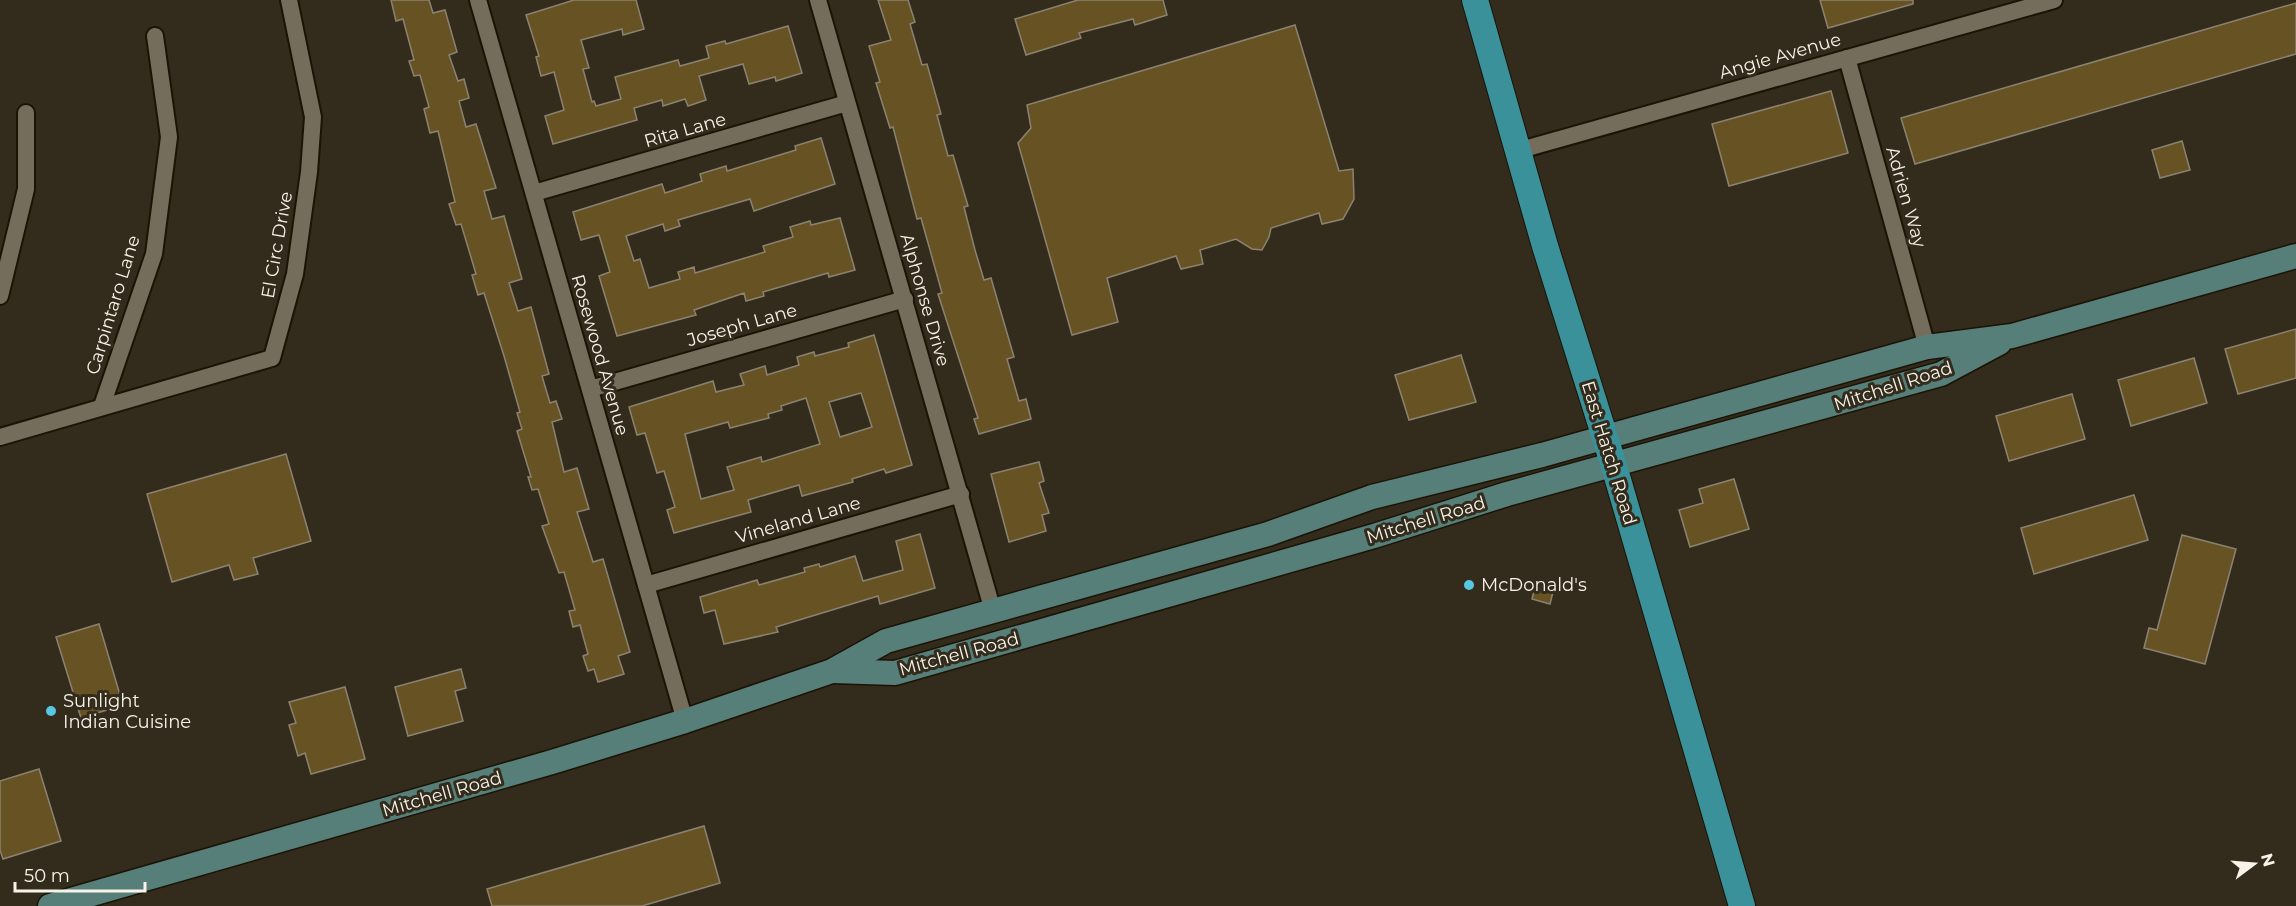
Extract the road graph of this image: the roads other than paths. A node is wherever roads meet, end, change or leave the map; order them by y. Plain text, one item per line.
1 (289, 0) edge
2 (478, 0) edge
3 (818, 0) edge
4 (1475, 0) edge
5 (2054, 0) edge
6 (155, 36) dead end
7 (1847, 58) junction
8 (848, 104) junction
9 (26, 113) dead end
10 (1517, 151) junction
11 (534, 193) junction
12 (2296, 256) edge
13 (0, 296) edge
14 (905, 299) junction
15 (2012, 336) junction
16 (1927, 346) junction
17 (590, 389) junction
18 (102, 406) junction
19 (0, 437) edge
20 (1604, 437) junction
21 (1614, 466) junction
22 (961, 494) junction
23 (646, 585) junction
24 (993, 611) junction
25 (832, 671) junction
26 (685, 721) junction
27 (50, 906) edge
28 (1742, 906) edge

1 - 18 street, El Circ Drive
2 - 11 street, Rosewood Avenue
3 - 8 street, Alphonse Drive
4 - 10 main road, East Hatch Road
5 - 7 street, Angie Avenue
6 - 18 street, Carpintaro Lane
7 - 10 street, Angie Avenue
7 - 16 street, Adrien Way
8 - 11 street, Rita Lane
8 - 14 street, Alphonse Drive
9 - 13 street
10 - 20 main road, East Hatch Road
11 - 17 street, Rosewood Avenue
12 - 15 main road, Mitchell Road
14 - 17 street, Joseph Lane
14 - 22 street, Alphonse Drive
15 - 16 main road, Mitchell Road
15 - 21 main road, Mitchell Road
16 - 20 main road, Mitchell Road
17 - 23 street, Rosewood Avenue
18 - 19 street, El Circ Drive
20 - 21 main road, East Hatch Road
20 - 24 main road, Mitchell Road
21 - 25 main road, Mitchell Road
21 - 28 main road, East Hatch Road
22 - 23 street, Vineland Lane
22 - 24 street, Alphonse Drive
23 - 26 street, Rosewood Avenue
24 - 25 main road, Mitchell Road
25 - 26 main road, Mitchell Road
26 - 27 main road, Mitchell Road

